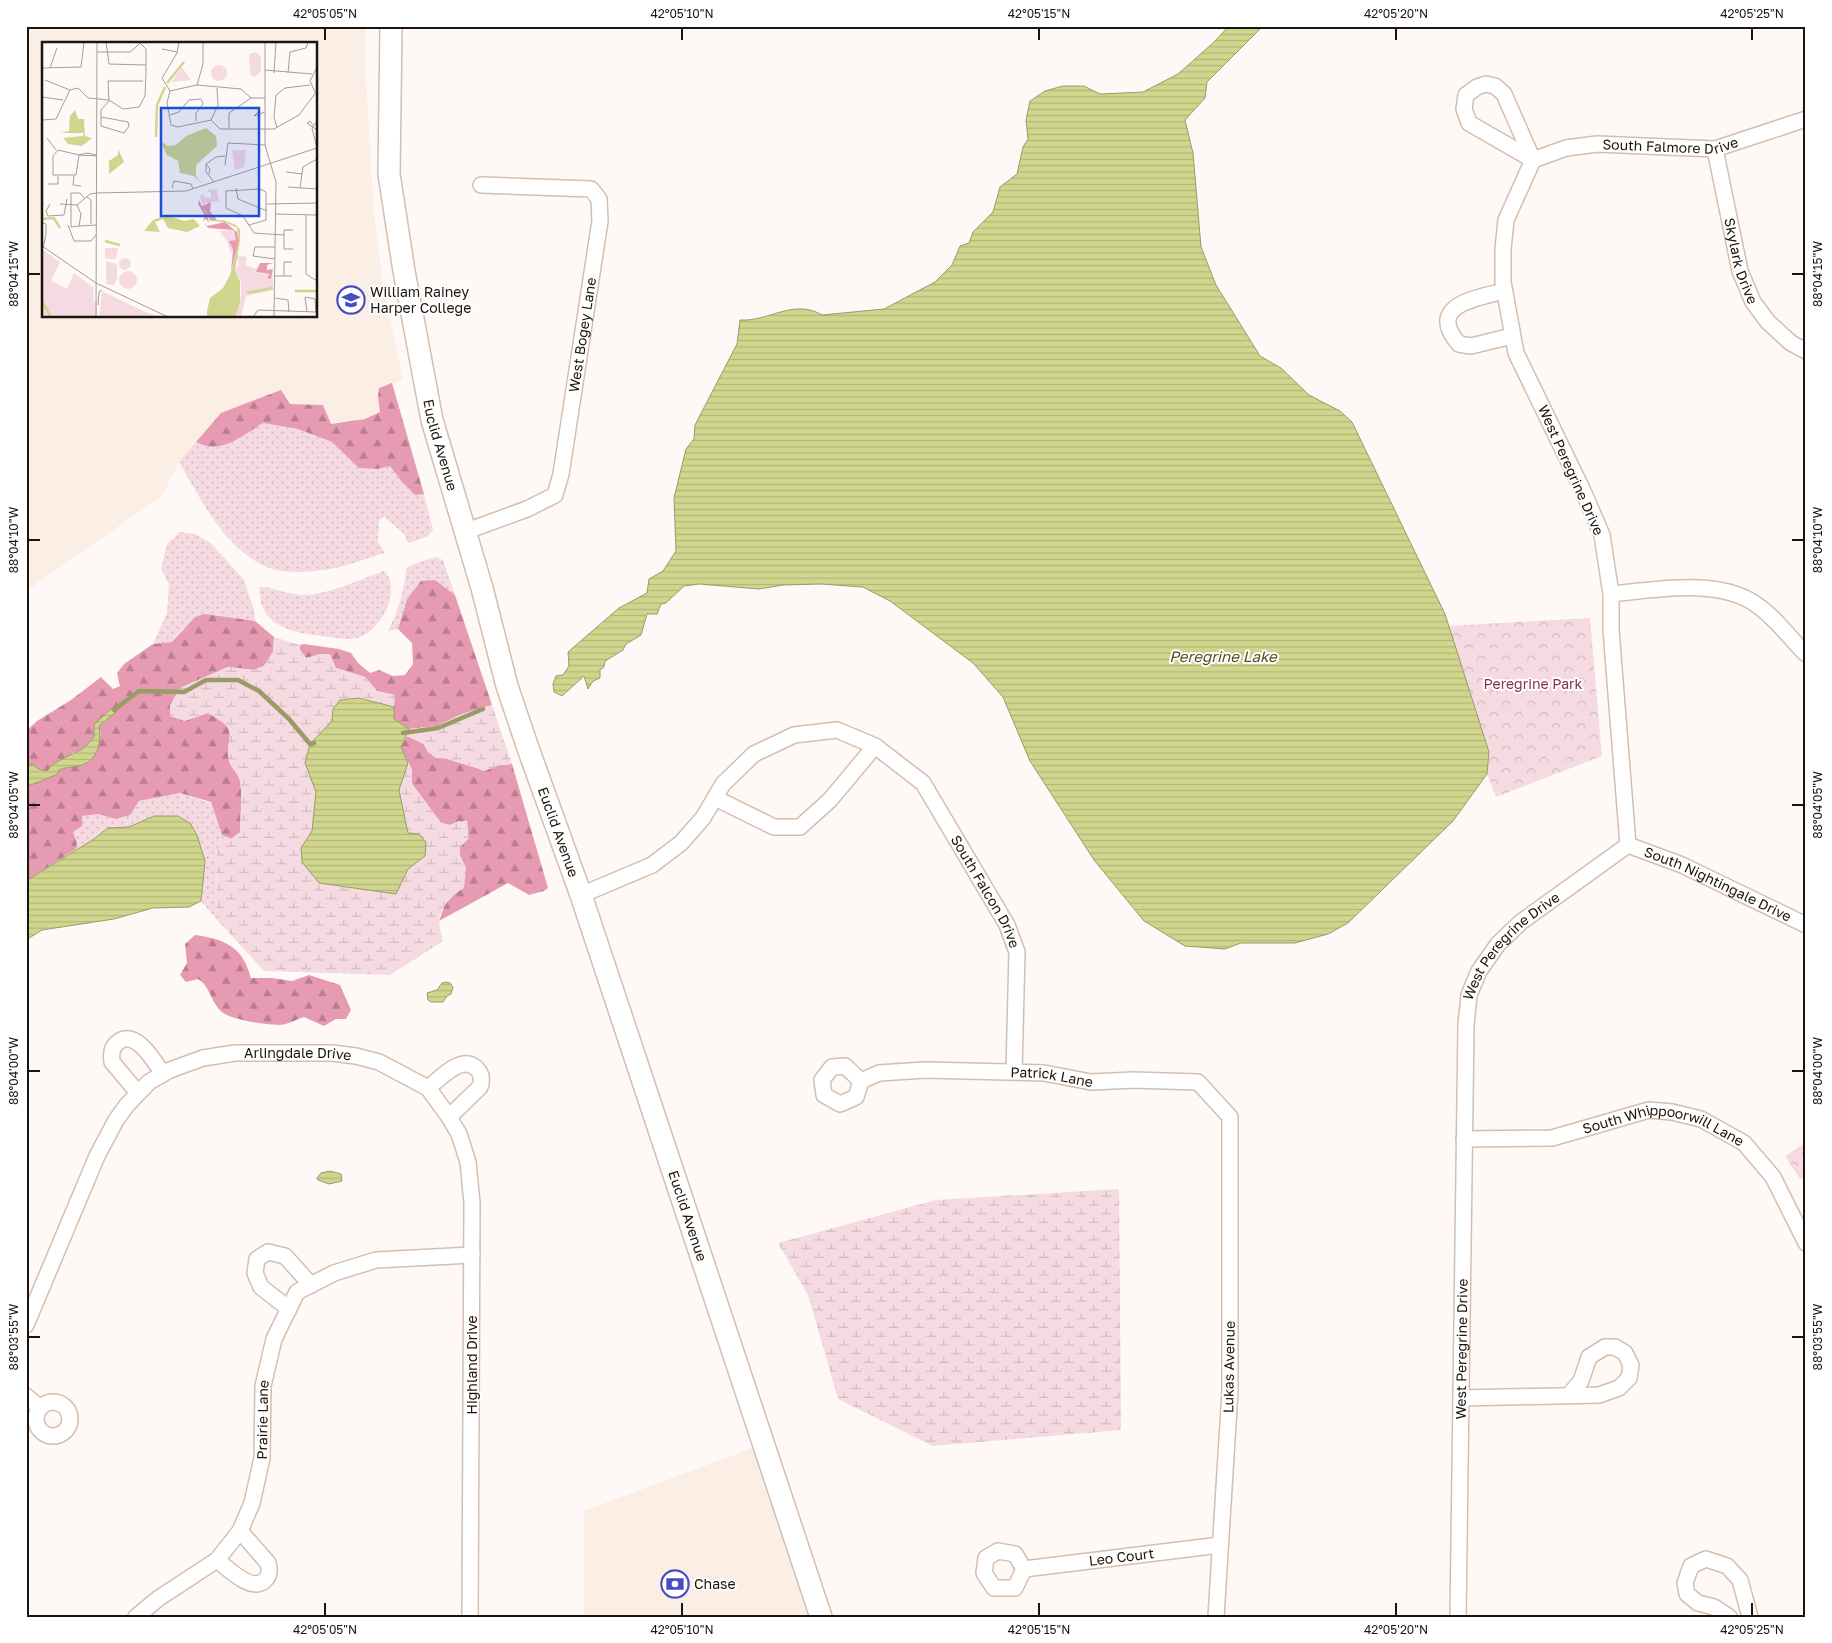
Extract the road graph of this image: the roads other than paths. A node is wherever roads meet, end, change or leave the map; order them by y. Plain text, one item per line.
1 (391, 26) edge
2 (1806, 119) edge
3 (1715, 149) junction
4 (1533, 160) junction
5 (481, 185) dead end
6 (1504, 291) junction
7 (1512, 336) junction
8 (1806, 351) edge
9 (464, 532) junction
10 (1611, 594) junction
11 (1806, 654) edge
12 (875, 746) junction
13 (715, 798) junction
14 (1628, 845) junction
15 (581, 895) junction
16 (1806, 926) edge
17 (1014, 1071) junction
18 (163, 1074) junction
19 (861, 1081) dead end
20 (428, 1088) junction
21 (138, 1093) junction
22 (449, 1117) junction
23 (1230, 1117) joint
24 (1464, 1139) junction
25 (1806, 1243) edge
26 (472, 1255) junction
27 (311, 1285) junction
28 (289, 1308) junction
29 (26, 1325) edge
30 (1569, 1395) dead end
31 (26, 1396) edge
32 (1461, 1398) junction
33 (40, 1408) dead end
34 (240, 1531) junction
35 (1220, 1546) junction
36 (216, 1560) junction
37 (1024, 1569) dead end
38 (136, 1617) edge
39 (470, 1617) edge
40 (821, 1617) edge
41 (1216, 1617) edge
42 (1458, 1617) edge
43 (1729, 1617) edge
44 (1750, 1617) edge

1 - 9 main road, Euclid Avenue
2 - 3 street, South Falmore Drive
3 - 4 street, South Falmore Drive
3 - 8 street, Skylark Drive
4 - 4 street
4 - 6 street, West Peregrine Drive
5 - 9 street, West Bogey Lane
6 - 7 street, West Peregrine Drive
6 - 7 street
7 - 10 street, West Peregrine Drive
9 - 15 main road, Euclid Avenue
10 - 11 street
10 - 14 street, West Peregrine Drive
12 - 13 street, South Falcon Drive
12 - 13 street
12 - 17 street, South Falcon Drive
13 - 15 street, South Falcon Drive
14 - 16 street, South Nightingale Drive
14 - 24 street, West Peregrine Drive
15 - 40 main road, Euclid Avenue
17 - 19 street, Patrick Lane
17 - 23 street, Patrick Lane
18 - 20 street, Arlingdale Drive
18 - 21 street, Arlingdale Drive
18 - 21 street
20 - 22 street, Highland Drive
20 - 22 street
21 - 29 street, Arlingdale Drive
22 - 26 street, Highland Drive
23 - 35 street, Lukas Avenue
24 - 25 street, South Whippoorwill Lane
24 - 32 street, West Peregrine Drive
26 - 27 street, Prairie Lane
26 - 39 street, Highland Drive
27 - 28 street, Prairie Lane
27 - 28 street
28 - 34 street, Prairie Lane
30 - 32 street
31 - 33 street
32 - 42 street, West Peregrine Drive
34 - 36 street, Prairie Lane
34 - 36 street
35 - 37 street, Leo Court
35 - 41 street, Lukas Avenue
36 - 38 street, Prairie Lane
43 - 44 street

